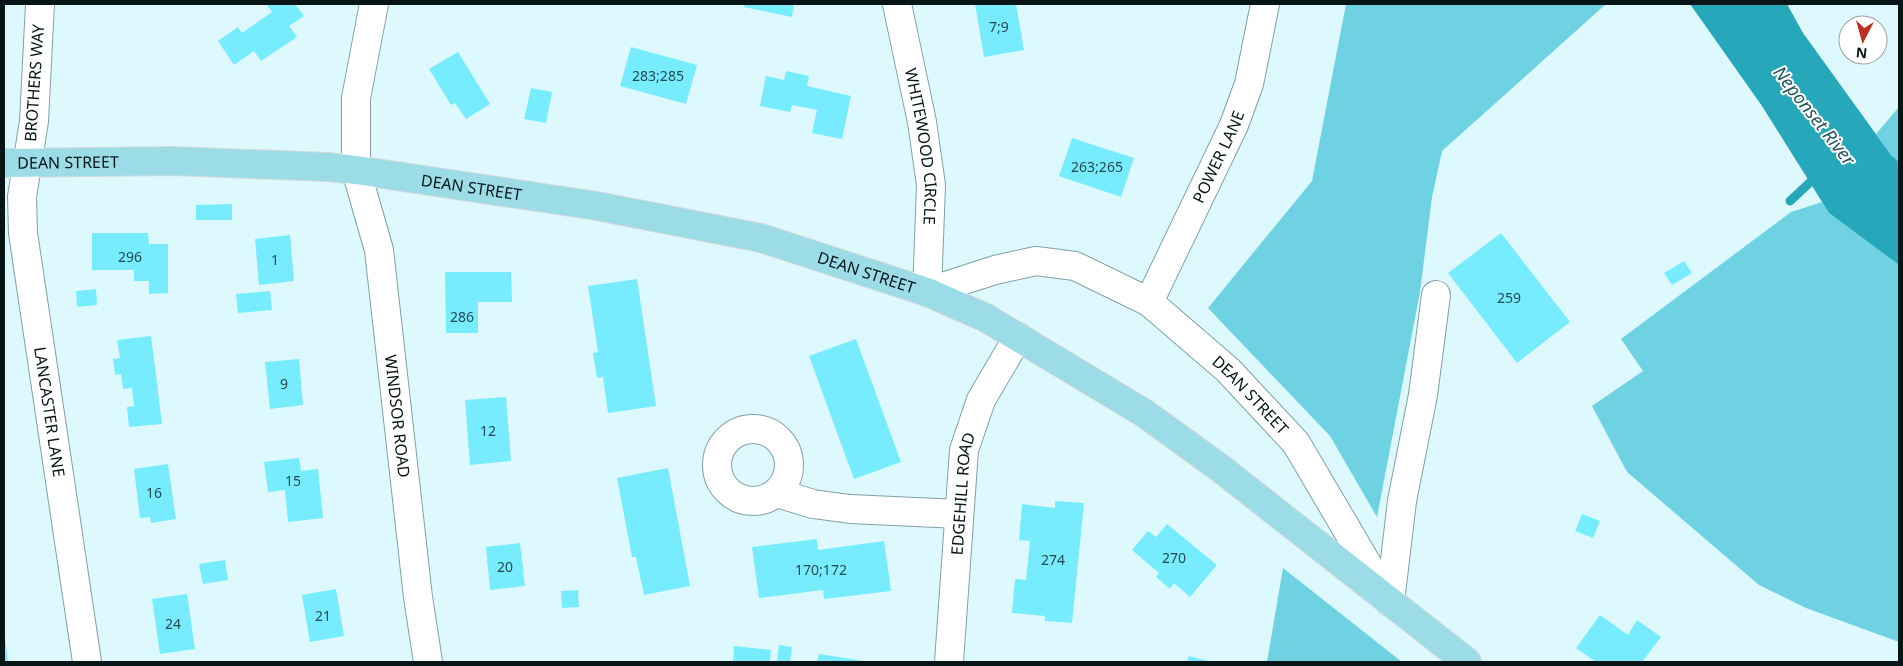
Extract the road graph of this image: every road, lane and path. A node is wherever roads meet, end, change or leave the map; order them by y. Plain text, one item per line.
1 (40, 4) edge
2 (374, 4) edge
3 (897, 4) edge
4 (1265, 4) edge
5 (16, 163) edge
6 (356, 170) junction
7 (927, 292) junction
8 (1436, 295) dead end
9 (1149, 302) junction
10 (1018, 337) junction
11 (777, 493) dead end
12 (959, 514) junction
13 (1390, 602) junction
14 (86, 662) edge
15 (428, 662) edge
16 (949, 662) edge
17 (1467, 662) edge

1 - 5 street, BROTHERS WAY
2 - 6 street, WINDSOR ROAD
3 - 7 street, WHITEWOOD CIRCLE
4 - 9 street, POWER LANE
5 - 6 main road, DEAN STREET
5 - 14 street, LANCASTER LANE
6 - 7 main road, DEAN STREET
6 - 15 street, WINDSOR ROAD
7 - 9 street, DEAN STREET
7 - 10 main road, DEAN STREET
8 - 13 street
9 - 13 street, DEAN STREET
10 - 12 street, EDGEHILL ROAD
10 - 13 main road, DEAN STREET
11 - 12 street
12 - 16 street, EDGEHILL ROAD
13 - 17 main road, DEAN STREET

